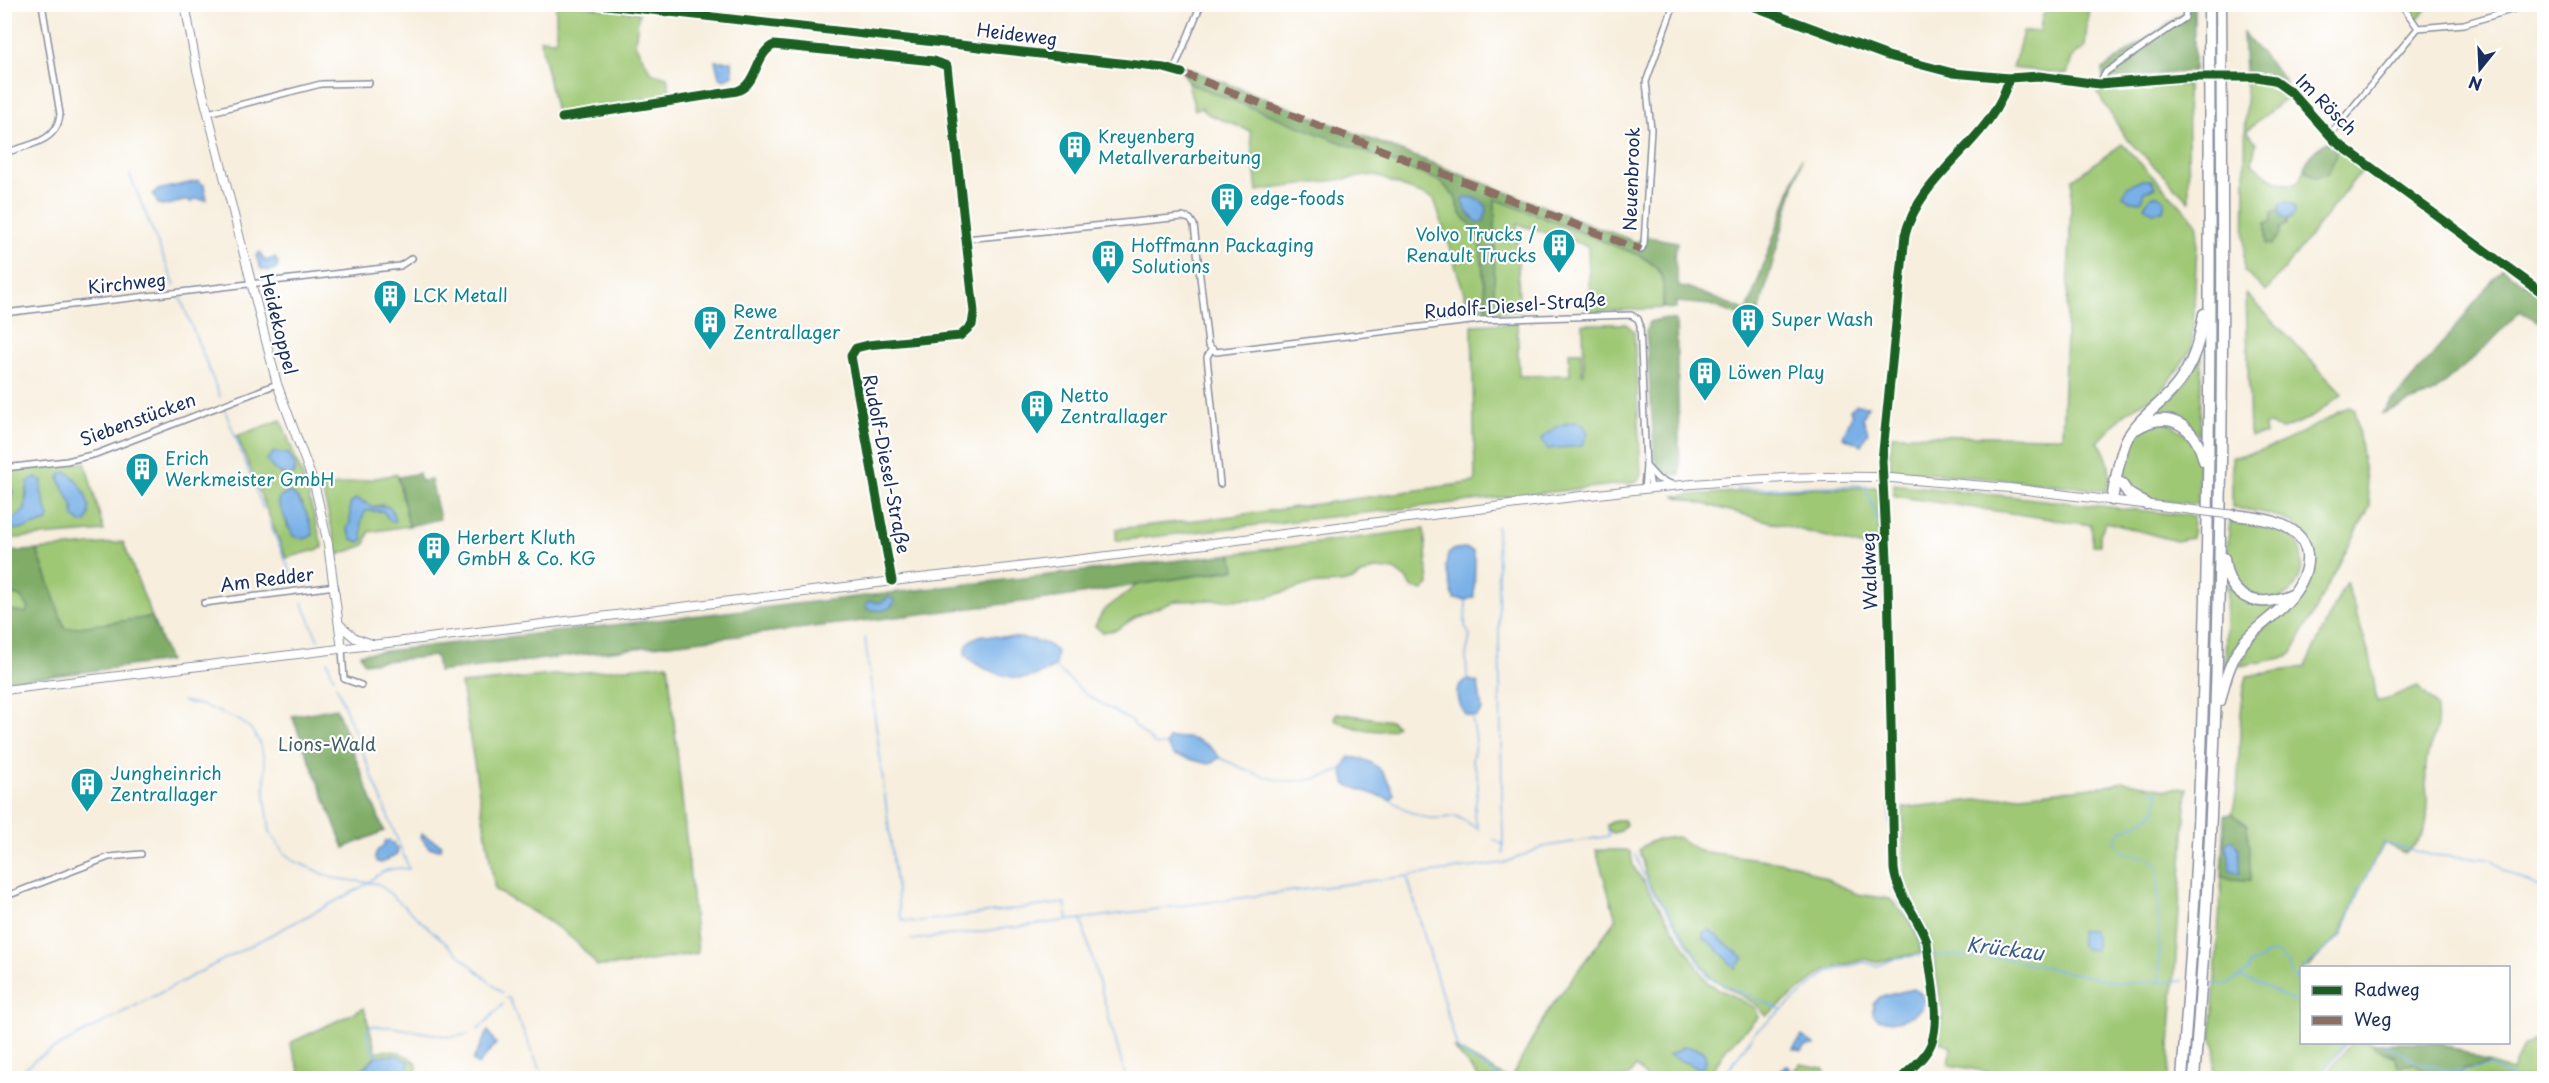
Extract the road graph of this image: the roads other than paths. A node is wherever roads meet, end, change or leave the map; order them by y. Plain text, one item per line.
1 (42, 4) edge
2 (185, 4) edge
3 (598, 4) edge
4 (1202, 4) edge
5 (1674, 4) edge
6 (1747, 4) edge
7 (2187, 4) edge
8 (2209, 4) edge
9 (2221, 4) edge
10 (2401, 4) edge
11 (2530, 4) edge
12 (2418, 28) junction
13 (1174, 70) junction
14 (1182, 73) dead end
15 (2009, 78) junction
16 (369, 83) dead end
17 (2099, 84) junction
18 (208, 113) junction
19 (562, 118) dead end
20 (2329, 136) junction
21 (4, 153) edge
22 (966, 239) junction
23 (1641, 250) dead end
24 (412, 258) dead end
25 (2210, 281) junction
26 (252, 284) junction
27 (2544, 294) edge
28 (4, 313) edge
29 (1211, 350) junction
30 (277, 384) junction
31 (2131, 432) junction
32 (1646, 466) junction
33 (4, 468) edge
34 (2119, 469) junction
35 (2208, 478) junction
36 (2121, 483) junction
37 (1220, 484) dead end
38 (1677, 486) junction
39 (1647, 488) junction
40 (2112, 500) junction
41 (2146, 504) junction
42 (2235, 515) joint
43 (2220, 526) junction
44 (892, 581) junction
45 (335, 586) junction
46 (2295, 593) junction
47 (204, 603) dead end
48 (340, 625) junction
49 (374, 645) junction
50 (342, 649) junction
51 (361, 685) dead end
52 (4, 690) edge
53 (2214, 722) junction
54 (141, 854) dead end
55 (4, 897) edge
56 (1900, 1078) edge
57 (2182, 1078) edge
58 (2194, 1078) edge

1 - 21 street
2 - 18 main road, Heidekoppel
3 - 13 street, Heideweg
4 - 13 street
5 - 23 street, Neuenbrook
6 - 15 main road, Im Rösch
7 - 17 street
8 - 25 highway
9 - 43 highway
10 - 12 street
11 - 12 street
12 - 20 street, Im Rösch
13 - 14 street, Heideweg
15 - 17 main road, Im Rösch
15 - 56 street, Waldweg
16 - 18 street
17 - 20 main road, Im Rösch, bridge
18 - 26 main road, Heidekoppel
19 - 22 street
20 - 27 main road, Im Rösch
22 - 29 street
22 - 44 street, Rudolf-Diesel-Straße
24 - 26 street, Kirchweg
25 - 31 highway
25 - 35 highway
26 - 28 street, Kirchweg
26 - 30 main road, Heidekoppel
29 - 32 street, Rudolf-Diesel-Straße
29 - 37 street
30 - 33 street, Siebenstücken
30 - 45 main road, Heidekoppel
31 - 34 highway
31 - 35 highway
32 - 38 street
32 - 39 street, Rudolf-Diesel-Straße
34 - 36 highway
34 - 40 highway
35 - 57 highway
36 - 40 highway
36 - 41 highway
38 - 39 main road
38 - 40 main road, bridge
39 - 44 main road
40 - 41 main road
41 - 42 main road, bridge
42 - 46 highway
43 - 46 highway
43 - 53 highway
44 - 49 main road
45 - 47 street, Am Redder
45 - 48 main road, Heidekoppel
46 - 53 highway
48 - 49 main road
48 - 50 main road, Heidekoppel
49 - 50 main road
50 - 51 street
50 - 52 main road
53 - 58 highway
54 - 55 street

